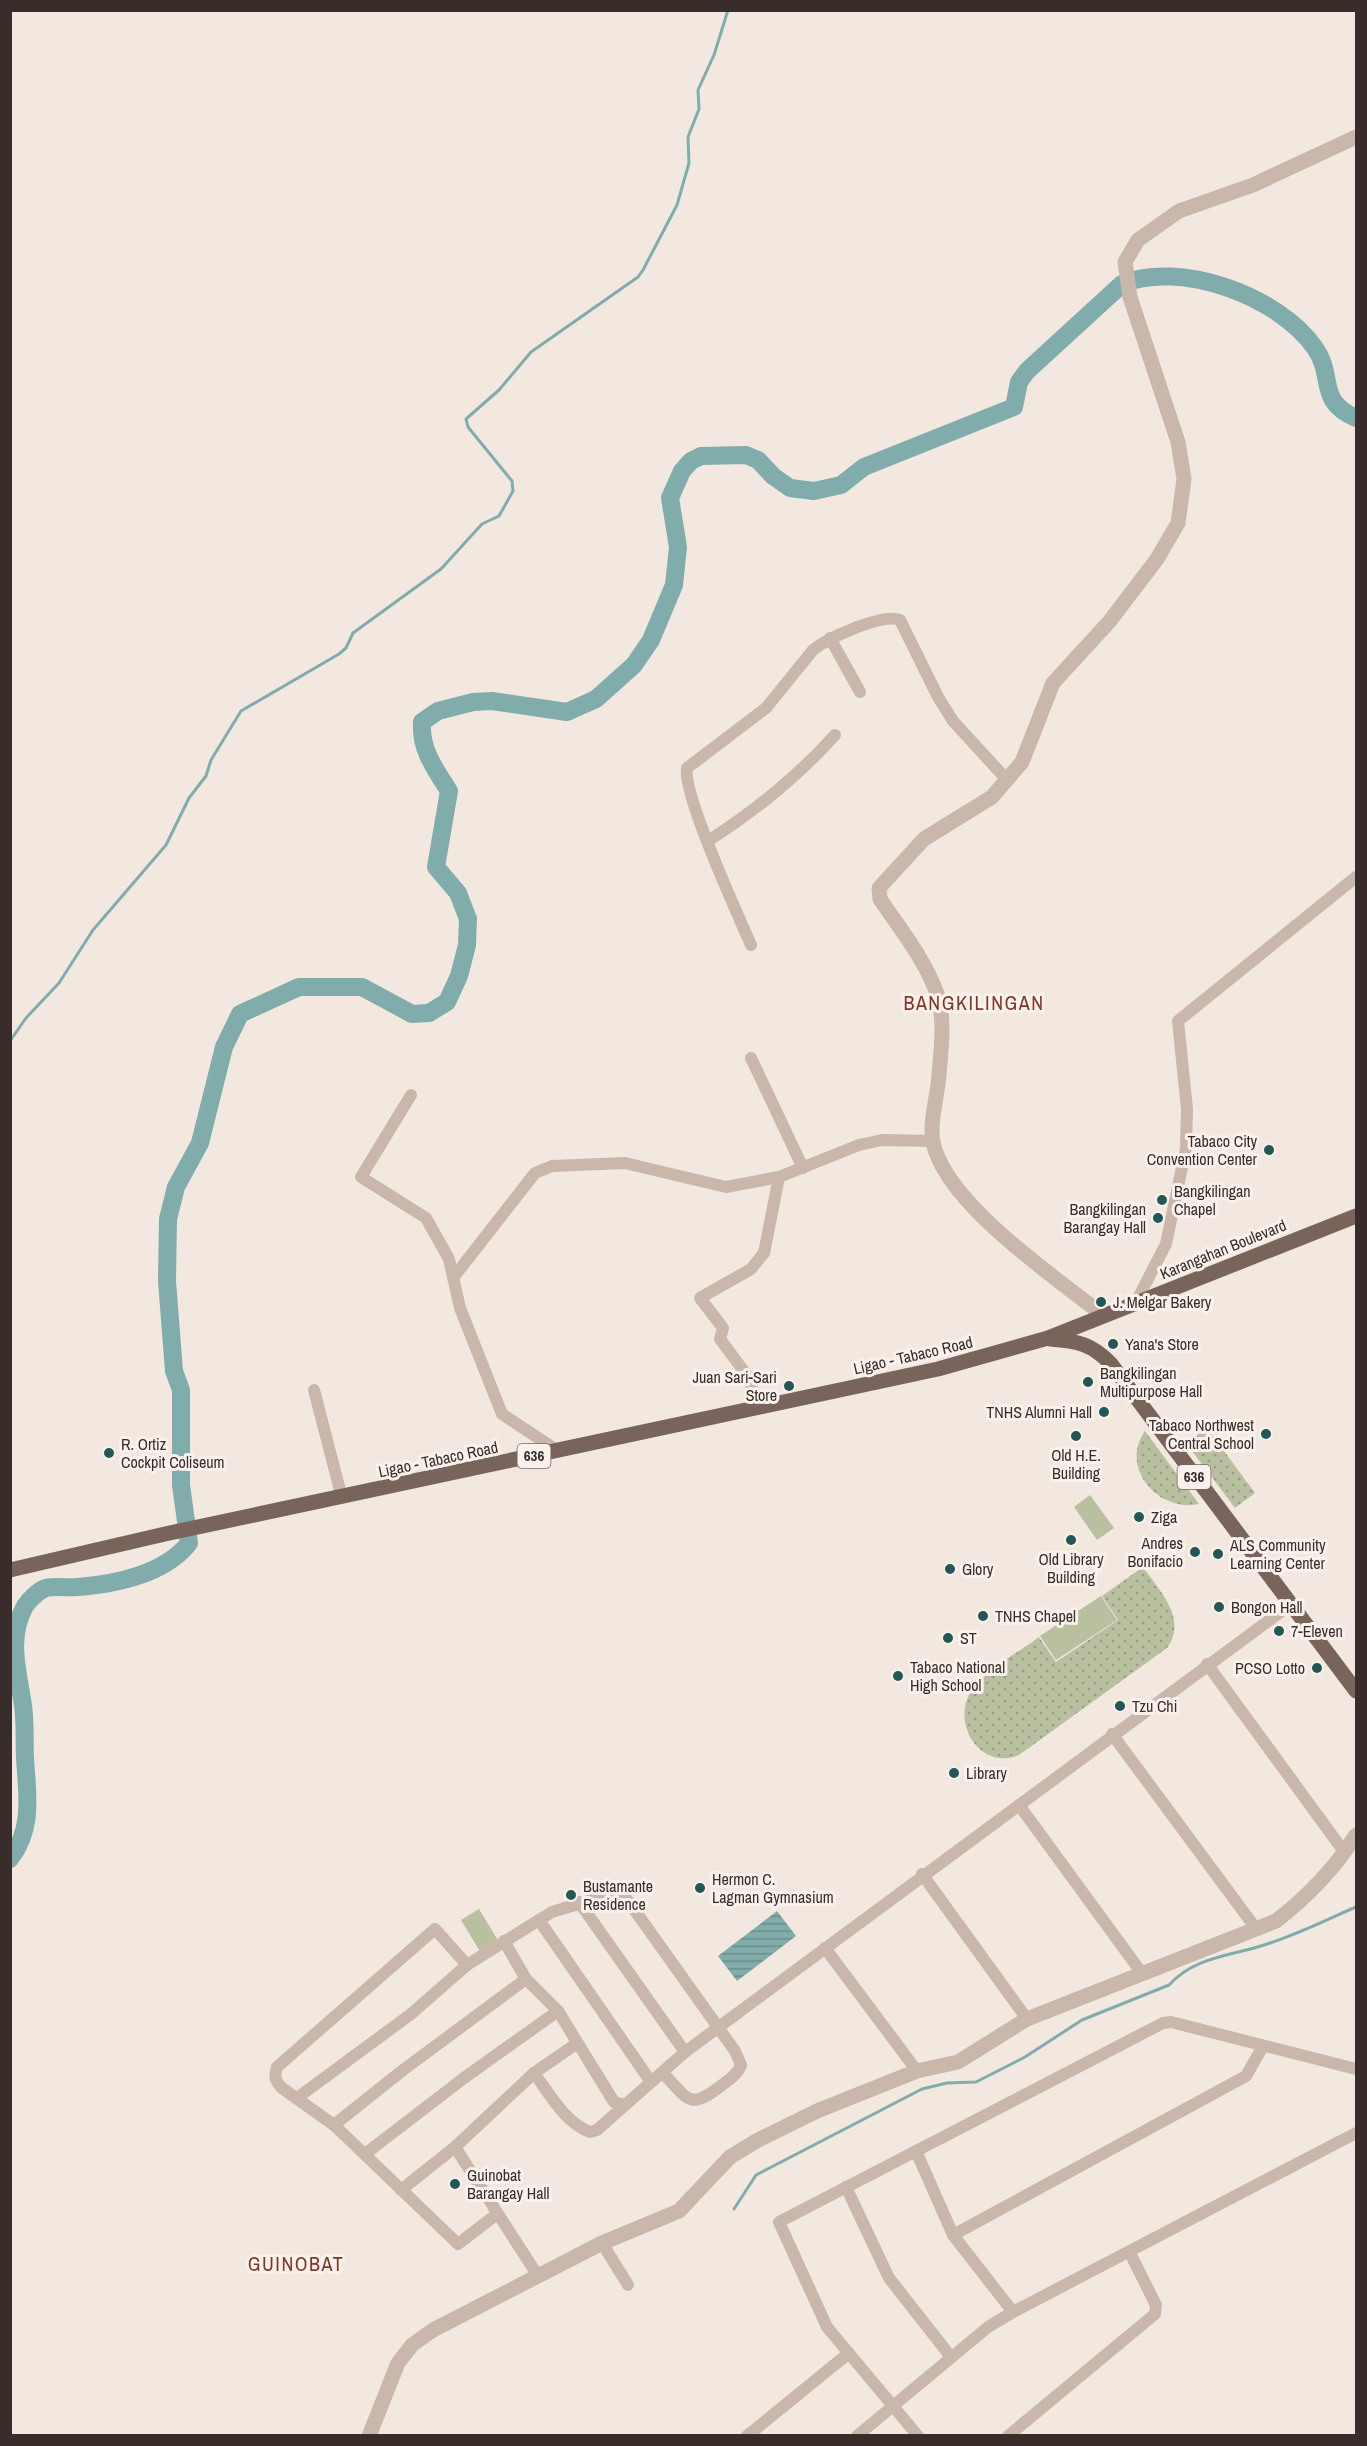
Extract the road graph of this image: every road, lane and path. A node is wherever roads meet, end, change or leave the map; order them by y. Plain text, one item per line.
1 (1356, 137) edge
2 (830, 638) junction
3 (860, 692) dead end
4 (835, 735) dead end
5 (1007, 780) junction
6 (708, 841) junction
7 (1356, 877) edge
8 (751, 945) dead end
9 (751, 1058) dead end
10 (411, 1095) dead end
11 (933, 1141) junction
12 (803, 1168) junction
13 (779, 1177) junction
14 (1356, 1216) edge
15 (453, 1278) junction
16 (1135, 1304) junction
17 (1103, 1315) junction
18 (1048, 1338) junction
19 (1098, 1350) junction
20 (314, 1390) dead end
21 (761, 1407) junction
22 (558, 1451) junction
23 (342, 1498) junction
24 (10, 1570) edge
25 (1290, 1605) junction
26 (1207, 1664) junction
27 (1356, 1691) edge
28 (1112, 1734) junction
29 (1019, 1804) junction
30 (1356, 1835) edge
31 (1345, 1853) junction
32 (922, 1874) junction
33 (579, 1902) junction
34 (538, 1920) junction
35 (1257, 1930) junction
36 (504, 1941) junction
37 (825, 1948) junction
38 (467, 1965) junction
39 (1141, 1972) junction
40 (526, 1979) junction
41 (558, 2012) junction
42 (1027, 2019) junction
43 (718, 2028) junction
44 (576, 2044) junction
45 (1263, 2046) junction
46 (685, 2052) junction
47 (1356, 2068) edge
48 (917, 2071) junction
49 (534, 2073) junction
50 (663, 2073) junction
51 (651, 2082) junction
52 (297, 2098) junction
53 (625, 2105) junction
54 (334, 2125) junction
55 (1356, 2133) edge
56 (455, 2147) junction
57 (916, 2151) junction
58 (365, 2154) junction
59 (846, 2187) junction
60 (401, 2190) junction
61 (497, 2214) junction
62 (953, 2235) junction
63 (602, 2243) junction
64 (1130, 2253) junction
65 (538, 2276) junction
66 (628, 2285) dead end
67 (1013, 2312) junction
68 (849, 2353) junction
69 (951, 2357) junction
70 (893, 2406) junction
71 (369, 2436) edge
72 (747, 2436) edge
73 (857, 2436) edge
74 (918, 2436) edge
75 (1008, 2436) edge

1 - 5 street
2 - 3 street
2 - 5 street
2 - 6 street
4 - 6 street
5 - 11 street
6 - 8 street
7 - 16 street
9 - 12 street
10 - 15 street
11 - 12 street
11 - 17 street
12 - 13 street
13 - 15 street
13 - 21 street
14 - 16 main road, Karangahan Boulevard / 636
15 - 22 street
16 - 17 main road, Karangahan Boulevard / 636
17 - 18 main road, Ligao - Tabaco Road / 636
17 - 19 main road
18 - 19 main road, Ligao - Tabaco Road / 636
18 - 21 main road, Ligao - Tabaco Road / 636
19 - 25 main road, 636
20 - 23 street
21 - 22 main road, Ligao - Tabaco Road / 636
22 - 23 main road, Ligao - Tabaco Road / 636
23 - 24 main road, Ligao - Tabaco Road / 636
25 - 26 street
25 - 27 main road, 636
26 - 28 street
26 - 31 street
28 - 29 street
28 - 35 street
29 - 32 street
29 - 39 street
30 - 31 street
31 - 35 street
32 - 37 street
32 - 42 street
33 - 34 street
33 - 43 street
33 - 46 street
34 - 36 street
34 - 51 street
35 - 39 street
36 - 38 street
36 - 40 street
37 - 43 street
37 - 48 street
38 - 52 street
38 - 52 street
39 - 42 street
40 - 41 street
40 - 54 street
41 - 44 street
41 - 58 street
42 - 48 street
43 - 46 street
43 - 50 street
44 - 49 street
44 - 53 street
45 - 47 street
45 - 57 street
45 - 62 street
46 - 50 street
48 - 63 street
49 - 53 street
49 - 56 street
50 - 51 street
51 - 53 street
52 - 54 street
54 - 58 street
55 - 64 street
56 - 60 street
56 - 61 street
57 - 59 street
57 - 62 street
58 - 60 street
59 - 68 street
59 - 69 street
60 - 61 street
61 - 65 street
62 - 67 street
63 - 65 street
63 - 66 street
64 - 67 street
64 - 75 street
65 - 71 street
67 - 69 street
68 - 70 street
68 - 72 street
69 - 70 street
70 - 73 street
70 - 74 street

